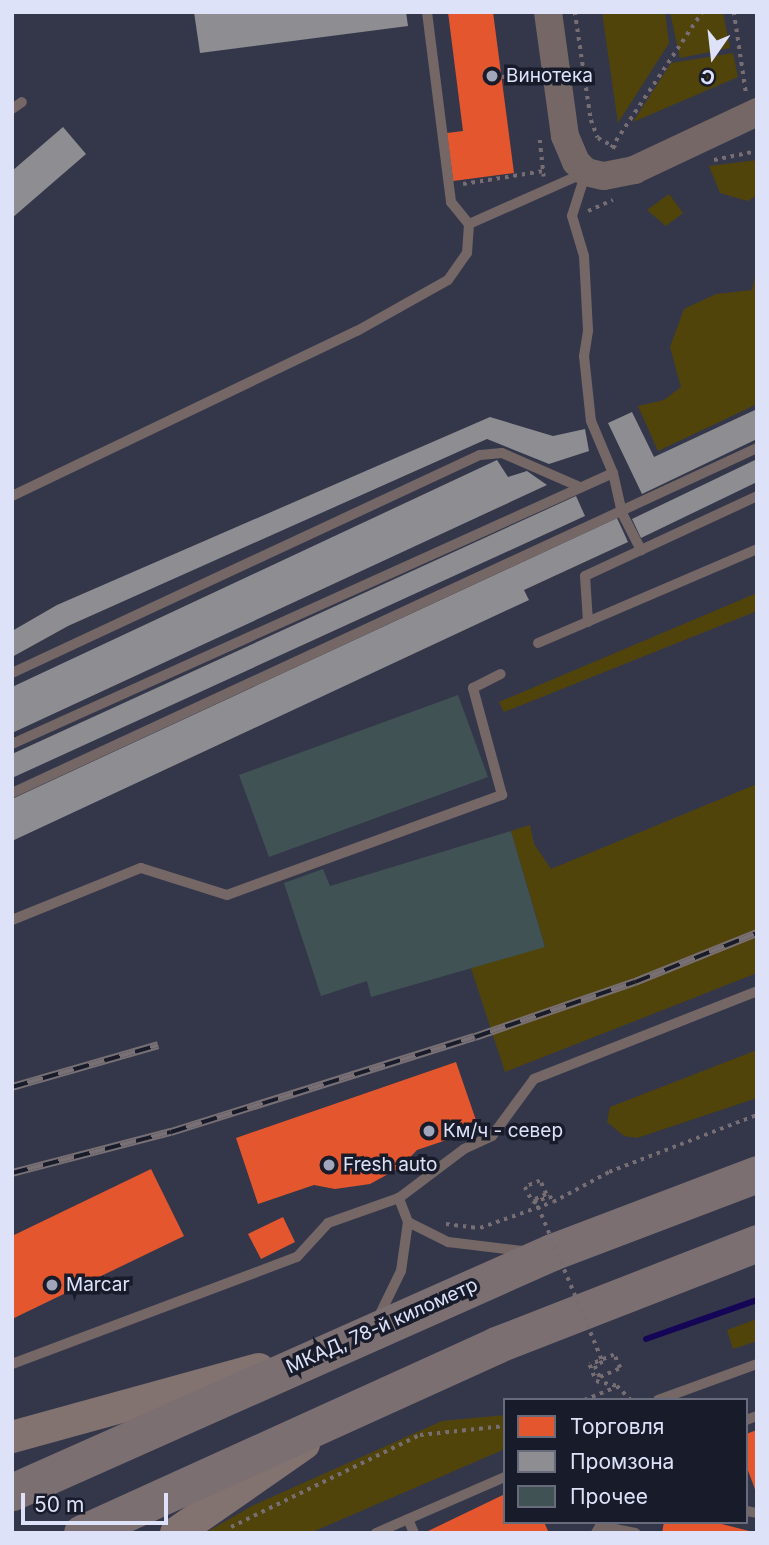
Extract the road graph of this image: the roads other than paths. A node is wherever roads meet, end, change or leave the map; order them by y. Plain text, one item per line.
1 (427, 12) edge
2 (548, 12) edge
3 (757, 112) edge
4 (586, 172) junction
5 (469, 224) junction
6 (757, 448) edge
7 (613, 472) junction
8 (580, 487) junction
9 (12, 496) edge
10 (757, 496) edge
11 (622, 513) junction
12 (757, 549) edge
13 (641, 550) junction
14 (588, 622) junction
15 (538, 643) dead end
16 (12, 673) edge
17 (500, 674) dead end
18 (12, 744) edge
19 (12, 793) edge
20 (12, 920) edge
21 (757, 991) edge
22 (757, 1174) edge
23 (399, 1198) junction
24 (408, 1222) junction
25 (757, 1242) edge
26 (552, 1252) junction
27 (367, 1332) junction
28 (328, 1350) junction
29 (12, 1364) edge
30 (757, 1364) edge
31 (664, 1398) edge
32 (368, 1402) junction
33 (12, 1437) edge
34 (503, 1478) edge
35 (12, 1492) edge
36 (408, 1519) junction
37 (82, 1533) edge
38 (176, 1533) edge
39 (376, 1533) edge
40 (414, 1533) edge
41 (596, 1533) edge
42 (635, 1533) edge

1 - 5 lane
2 - 4 street
3 - 4 street
4 - 5 lane
4 - 7 lane
5 - 9 lane
6 - 11 lane
7 - 8 lane
7 - 11 lane
8 - 16 lane
8 - 18 lane
10 - 13 lane
11 - 13 lane
11 - 19 lane
12 - 14 lane
13 - 14 lane
14 - 15 lane
17 - 20 lane
21 - 23 lane
22 - 26 highway, МКАД, 78-й километр
23 - 24 lane
23 - 29 lane
24 - 26 lane
24 - 27 lane
25 - 32 highway
26 - 27 highway, МКАД, 78-й километр
27 - 28 highway, МКАД, 78-й километр
28 - 33 main road
28 - 35 highway, МКАД, 78-й километр
30 - 31 lane
32 - 37 highway
32 - 38 main road
34 - 36 lane
36 - 39 lane
36 - 40 lane
41 - 42 lane

